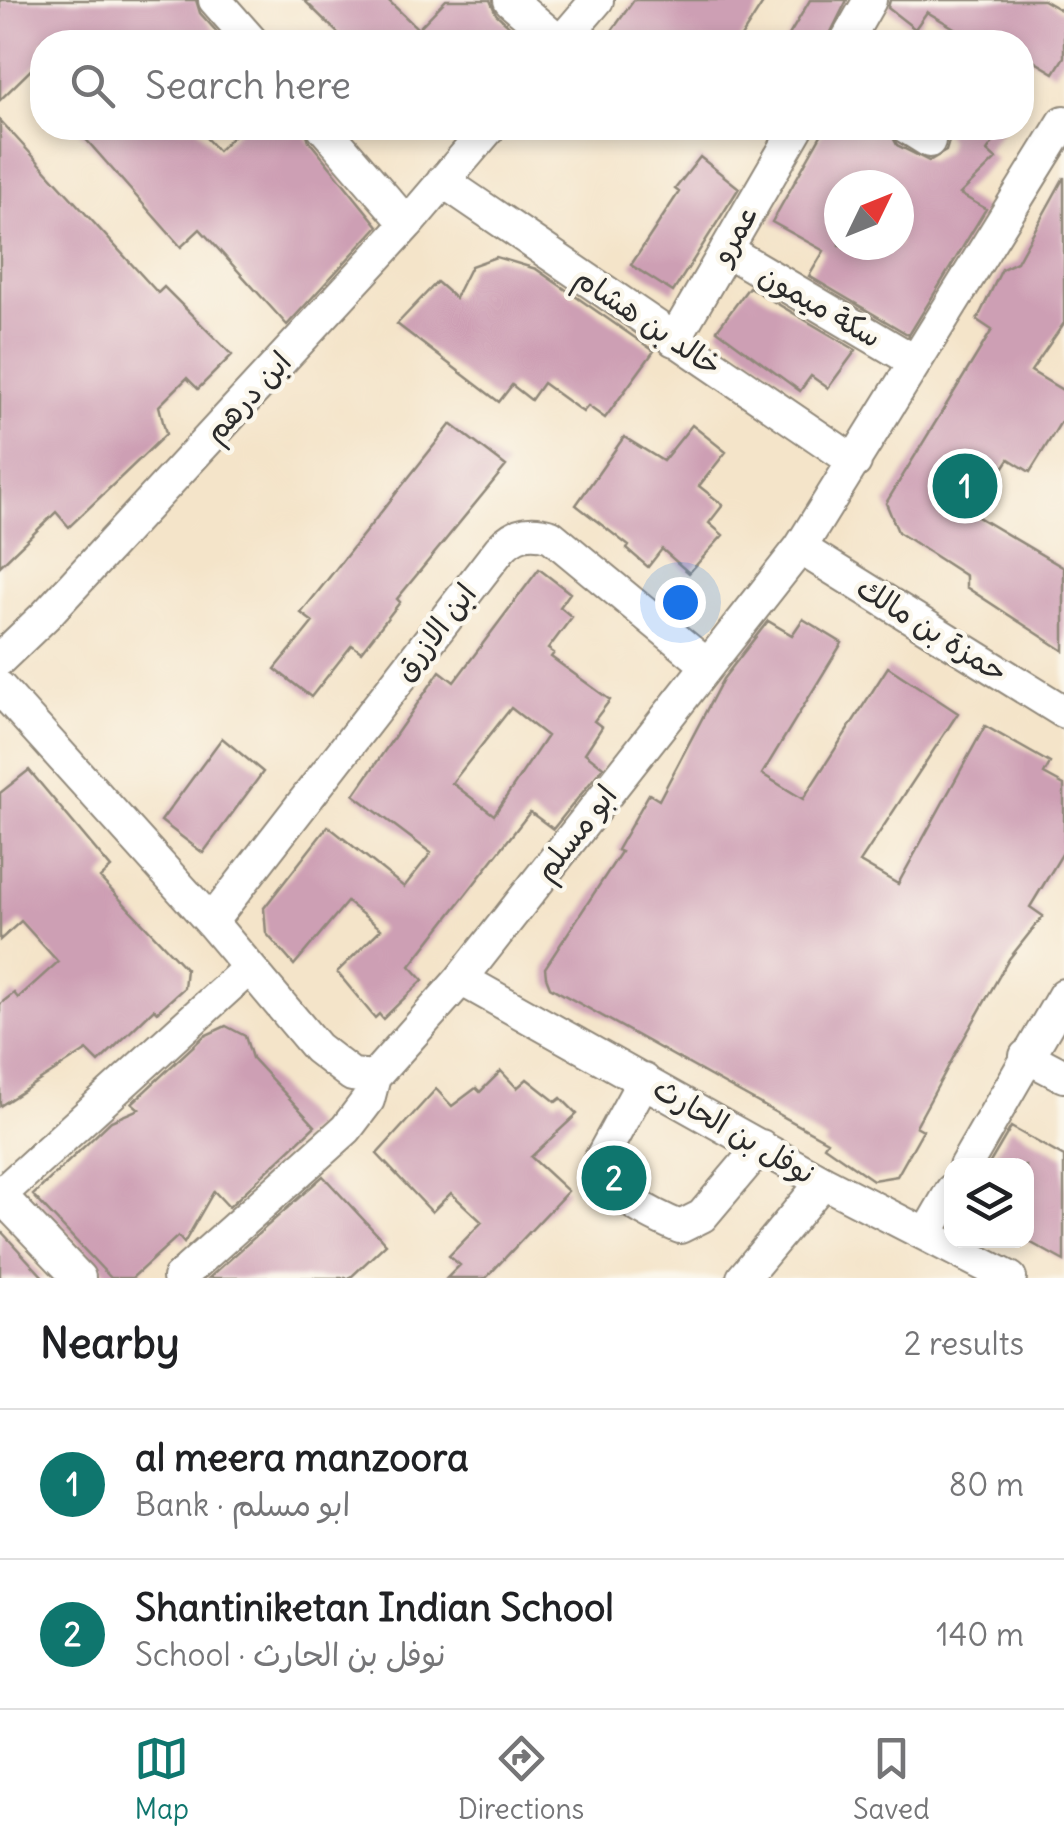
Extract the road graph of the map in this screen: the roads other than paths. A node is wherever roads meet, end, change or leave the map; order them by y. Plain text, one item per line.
1 (215, 0) edge
2 (510, 0) edge
3 (597, 0) edge
4 (870, 0) edge
5 (241, 30) edge
6 (546, 30) edge
7 (571, 30) edge
8 (853, 30) edge
9 (1064, 122) edge
10 (334, 140) edge
11 (478, 140) edge
12 (789, 140) edge
13 (443, 181) junction
14 (406, 224) junction
15 (726, 250) junction
16 (674, 340) junction
17 (914, 361) junction
18 (854, 462) junction
19 (800, 548) junction
20 (0, 659) edge
21 (707, 665) junction
22 (0, 688) edge
23 (1064, 712) edge
24 (211, 922) junction
25 (250, 968) junction
26 (461, 979) junction
27 (1064, 995) edge
28 (1026, 1056) junction
29 (1064, 1076) edge
30 (374, 1077) junction
31 (644, 1080) junction
32 (760, 1146) junction
33 (969, 1158) edge
34 (823, 1182) junction
35 (0, 1195) edge
36 (944, 1204) edge
37 (927, 1234) junction
38 (79, 1278) edge
39 (179, 1278) edge
40 (743, 1278) edge
41 (1010, 1278) edge

1 - 5 street
2 - 6 street
3 - 7 street
4 - 8 street
9 - 17 street, ابو مسلم
10 - 14 street
11 - 13 street, ابن درهم
12 - 15 street, عمرو
13 - 14 street, ابن درهم
13 - 16 street, خالد بن هشام
14 - 20 street, ابن درهم
15 - 16 street, عمرو
15 - 17 street, سكة ميمون
16 - 18 street, خالد بن هشام
17 - 18 street, ابو مسلم
18 - 19 street, ابو مسلم
19 - 21 street, ابو مسلم
19 - 23 street, حمزة بن مالك
21 - 24 street, ابن الازرق
21 - 26 street, ابو مسلم
22 - 24 street
24 - 25 street
25 - 30 street
25 - 35 street
26 - 30 street, ابو مسلم
26 - 31 street, نوفل بن الحارث
27 - 28 street
28 - 29 street
28 - 33 street
30 - 39 street, ابو مسلم
31 - 32 street, نوفل بن الحارث
31 - 32 street
32 - 34 street, نوفل بن الحارث
34 - 37 street, نوفل بن الحارث
34 - 40 street
35 - 38 street
36 - 37 street
37 - 41 street, نوفل بن الحارث

